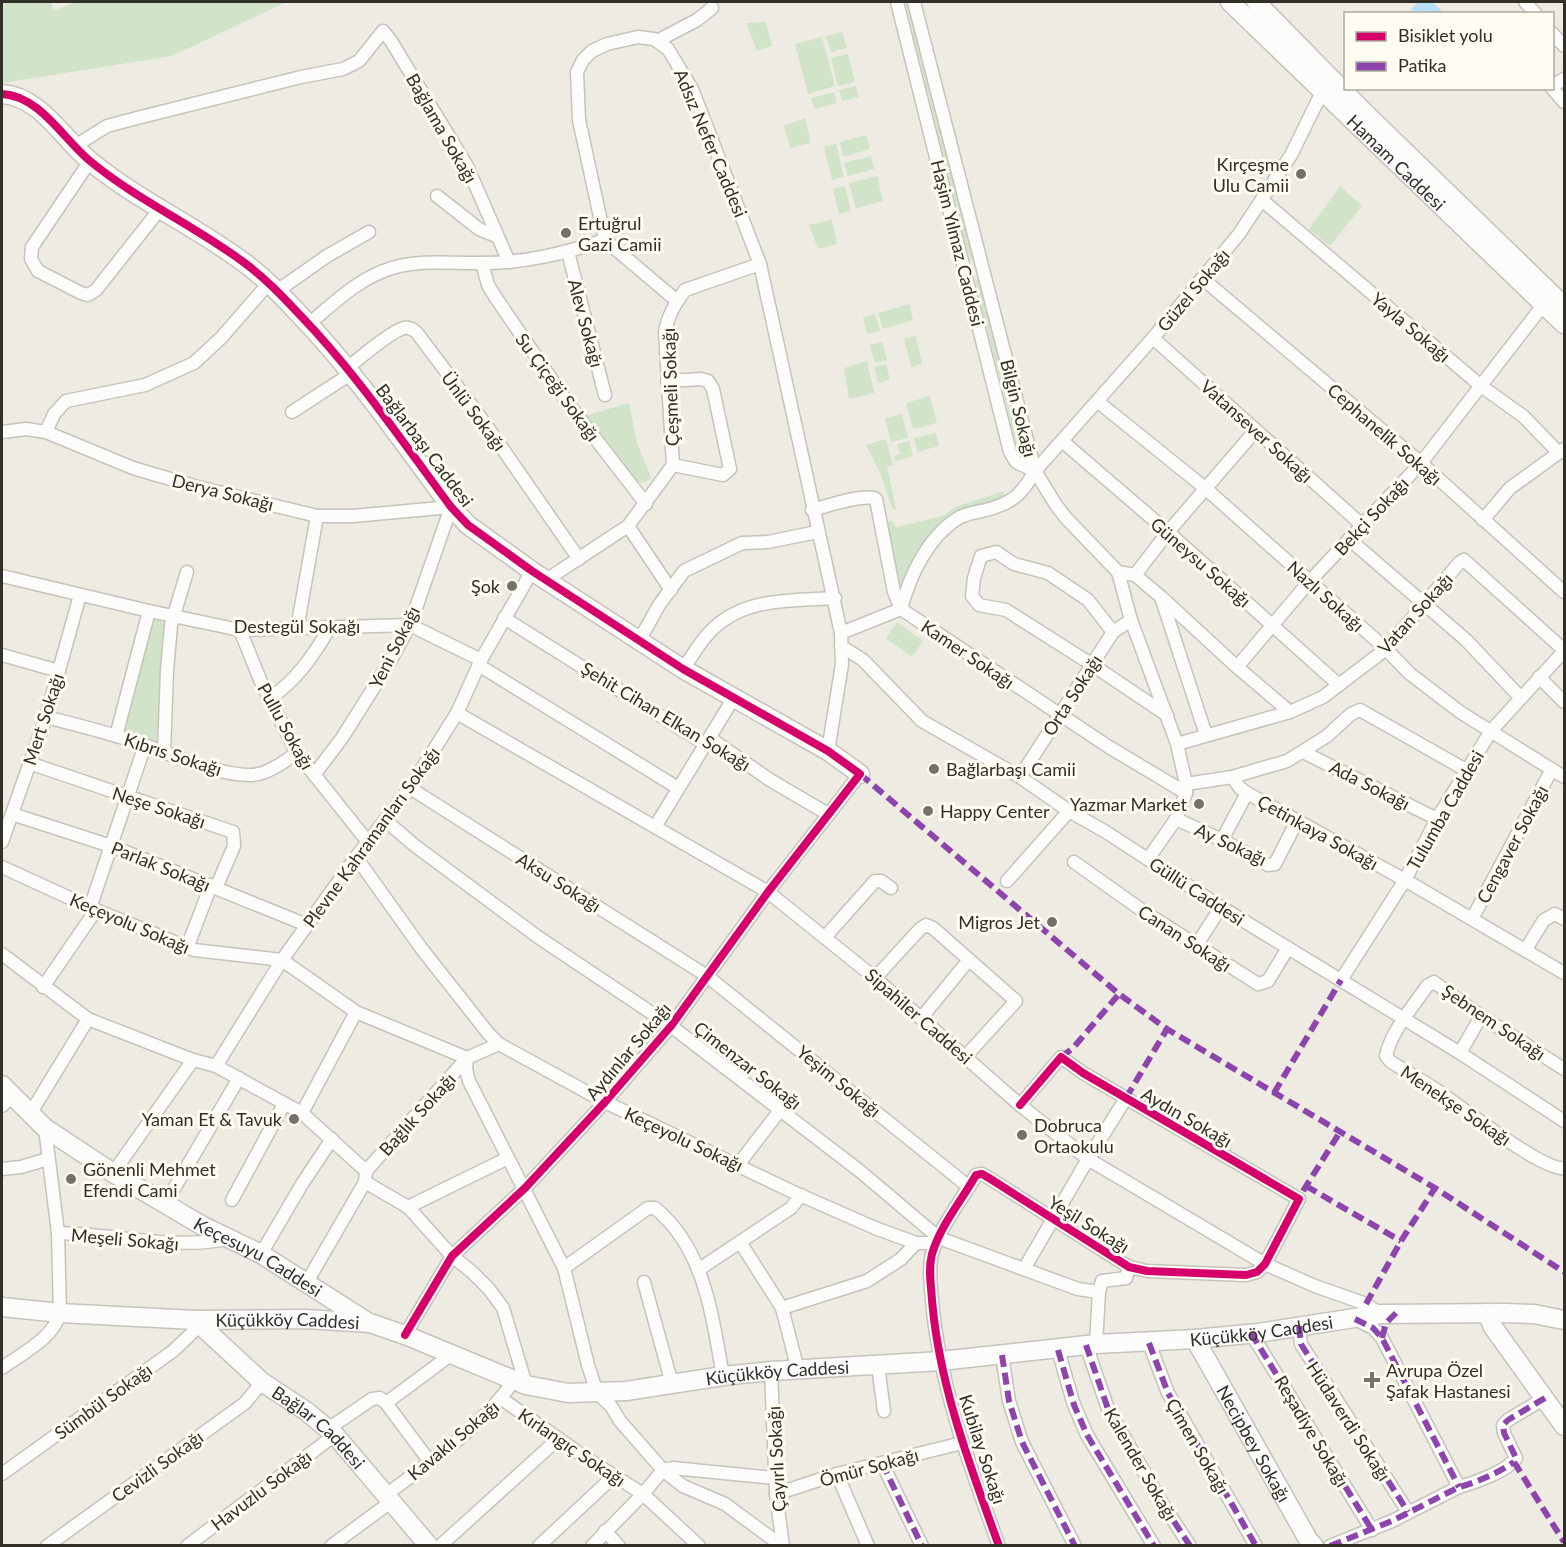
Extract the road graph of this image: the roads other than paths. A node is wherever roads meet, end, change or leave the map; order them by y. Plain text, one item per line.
1 (897, 2) edge
2 (914, 2) edge
3 (1230, 2) edge
4 (1256, 2) edge
5 (712, 8) dead end
6 (657, 41) junction
7 (1300, 58) junction
8 (1327, 84) junction
9 (1554, 90) edge
10 (2, 94) edge
11 (1564, 102) edge
12 (75, 146) junction
13 (90, 161) junction
14 (437, 196) dead end
15 (1263, 201) junction
16 (160, 209) junction
17 (369, 232) dead end
18 (496, 236) junction
19 (605, 240) junction
20 (568, 252) junction
21 (509, 262) junction
22 (483, 263) junction
23 (760, 264) junction
24 (982, 267) junction
25 (965, 271) junction
26 (1203, 279) junction
27 (273, 287) junction
28 (677, 301) junction
29 (1554, 302) edge
30 (309, 324) junction
31 (1564, 324) edge
32 (1153, 338) junction
33 (350, 370) junction
34 (667, 381) junction
35 (1481, 386) junction
36 (605, 395) dead end
37 (1097, 401) junction
38 (292, 412) dead end
39 (1256, 430) junction
40 (2, 432) edge
41 (46, 432) junction
42 (1062, 441) junction
43 (1562, 451) edge
44 (1421, 463) junction
45 (673, 465) junction
46 (1035, 471) junction
47 (1205, 489) junction
48 (646, 504) junction
49 (451, 507) junction
50 (812, 510) junction
51 (317, 516) junction
52 (1483, 520) junction
53 (1362, 525) junction
54 (628, 526) junction
55 (817, 532) junction
56 (1168, 532) junction
57 (1349, 539) junction
58 (579, 559) junction
59 (187, 572) dead end
60 (1118, 572) junction
61 (1135, 575) junction
62 (2, 576) edge
63 (539, 576) junction
64 (1310, 582) junction
65 (671, 590) junction
66 (1564, 592) edge
67 (80, 595) junction
68 (1161, 596) junction
69 (835, 598) junction
70 (1426, 604) junction
71 (901, 609) junction
72 (149, 611) junction
73 (175, 616) junction
74 (504, 618) junction
75 (1131, 620) junction
76 (410, 625) junction
77 (1273, 625) junction
78 (330, 627) junction
79 (297, 629) junction
80 (240, 630) junction
81 (1113, 632) junction
82 (841, 633) junction
83 (639, 641) junction
84 (841, 646) junction
85 (1386, 649) junction
86 (1564, 650) edge
87 (2, 655) edge
88 (480, 663) junction
89 (1091, 664) junction
90 (1238, 667) junction
91 (683, 669) junction
92 (59, 671) junction
93 (1539, 677) junction
94 (1339, 685) junction
95 (1520, 697) junction
96 (269, 699) junction
97 (734, 699) junction
98 (1564, 702) edge
99 (1290, 712) junction
100 (457, 713) junction
101 (1167, 714) junction
102 (1059, 715) junction
103 (46, 717) junction
104 (1491, 731) junction
105 (1206, 735) junction
106 (116, 736) junction
107 (705, 744) junction
108 (1177, 744) junction
109 (145, 745) junction
110 (828, 751) junction
111 (164, 752) junction
112 (1303, 752) junction
113 (297, 753) junction
114 (29, 764) junction
115 (1552, 769) junction
116 (1466, 770) junction
117 (860, 774) joint
118 (314, 775) junction
119 (1020, 777) junction
120 (1232, 777) junction
121 (1564, 777) edge
122 (410, 788) junction
123 (678, 788) junction
124 (1186, 789) junction
125 (1247, 793) junction
126 (128, 797) junction
127 (1069, 811) junction
128 (12, 814) junction
129 (828, 814) junction
130 (1176, 819) junction
131 (1437, 819) junction
132 (385, 820) junction
133 (1297, 821) junction
134 (655, 827) junction
135 (1222, 840) junction
136 (2, 842) edge
137 (368, 842) junction
138 (111, 846) junction
139 (356, 857) junction
140 (1148, 859) junction
141 (1074, 862) dead end
142 (2, 867) edge
143 (1406, 880) junction
144 (1006, 881) dead end
145 (213, 886) junction
146 (891, 888) dead end
147 (768, 892) junction
148 (1221, 907) junction
149 (93, 909) junction
150 (1472, 919) junction
151 (1564, 919) edge
152 (307, 926) junction
153 (826, 936) junction
154 (1196, 946) junction
155 (186, 948) junction
156 (1288, 948) junction
157 (1526, 949) junction
158 (2, 954) edge
159 (282, 960) junction
160 (968, 960) junction
161 (1564, 973) edge
162 (707, 975) junction
163 (875, 978) junction
164 (1341, 980) junction
165 (43, 987) junction
166 (356, 1012) junction
167 (1481, 1016) junction
168 (922, 1017) junction
169 (88, 1019) junction
170 (1405, 1020) junction
171 (671, 1026) junction
172 (499, 1044) junction
173 (1460, 1053) junction
174 (966, 1056) junction
175 (467, 1058) junction
176 (193, 1060) junction
177 (216, 1066) junction
178 (1564, 1070) edge
179 (239, 1078) junction
180 (5, 1096) edge
181 (1126, 1098) junction
182 (605, 1102) junction
183 (284, 1104) junction
184 (1020, 1105) junction
185 (781, 1109) junction
186 (302, 1113) junction
187 (30, 1114) junction
188 (1564, 1121) edge
189 (45, 1128) junction
190 (332, 1139) junction
191 (508, 1158) junction
192 (48, 1159) junction
193 (1088, 1159) junction
194 (738, 1165) junction
195 (1564, 1168) edge
196 (2, 1169) edge
197 (113, 1173) junction
198 (366, 1176) junction
199 (969, 1187) junction
200 (525, 1188) junction
201 (801, 1195) junction
202 (232, 1200) dead end
203 (165, 1204) junction
204 (408, 1207) junction
205 (1053, 1219) junction
206 (58, 1233) junction
207 (939, 1238) junction
208 (227, 1239) junction
209 (740, 1242) junction
210 (916, 1243) junction
211 (261, 1254) junction
212 (452, 1256) junction
213 (1265, 1264) junction
214 (1130, 1267) junction
215 (564, 1268) junction
216 (1024, 1269) junction
217 (698, 1270) junction
218 (644, 1282) dead end
219 (312, 1285) junction
220 (1099, 1292) junction
221 (2, 1308) edge
222 (782, 1308) junction
223 (60, 1313) junction
224 (1487, 1313) junction
225 (1388, 1314) junction
226 (232, 1318) junction
227 (1355, 1318) junction
228 (305, 1319) junction
229 (195, 1320) junction
230 (1564, 1320) edge
231 (370, 1323) junction
232 (1299, 1326) junction
233 (1251, 1333) junction
234 (405, 1335) junction
235 (1382, 1338) junction
236 (1195, 1340) junction
237 (1149, 1343) junction
238 (1091, 1345) junction
239 (1058, 1350) junction
240 (232, 1353) junction
241 (452, 1354) junction
242 (1002, 1355) junction
243 (941, 1361) junction
244 (878, 1366) junction
245 (2, 1368) edge
246 (798, 1370) junction
247 (771, 1371) junction
248 (723, 1376) junction
249 (262, 1382) junction
250 (520, 1383) junction
251 (672, 1384) junction
252 (597, 1393) junction
253 (1545, 1398) junction
254 (502, 1399) junction
255 (386, 1403) junction
256 (884, 1411) dead end
257 (1564, 1426) edge
258 (332, 1432) junction
259 (558, 1439) junction
260 (962, 1443) junction
261 (430, 1462) junction
262 (882, 1463) junction
263 (663, 1470) junction
264 (2, 1474) edge
265 (837, 1474) junction
266 (615, 1476) junction
267 (775, 1478) junction
268 (1459, 1487) junction
269 (643, 1494) junction
270 (776, 1494) junction
271 (389, 1498) junction
272 (1408, 1512) junction
273 (1372, 1530) junction
274 (605, 1531) junction
275 (47, 1545) edge
276 (187, 1545) edge
277 (331, 1545) edge
278 (429, 1545) edge
279 (440, 1545) edge
280 (539, 1545) edge
281 (592, 1545) edge
282 (619, 1545) edge
283 (699, 1545) edge
284 (782, 1545) edge
285 (868, 1545) edge
286 (922, 1545) edge
287 (999, 1545) edge
288 (1075, 1545) edge
289 (1154, 1545) edge
290 (1190, 1545) edge
291 (1256, 1545) edge
292 (1314, 1545) edge
293 (1330, 1545) edge

1 - 25 street, Haşim Yılmaz Caddesi
2 - 24 street, Bilgin Sokağı
3 - 7 street, Hamam Caddesi
4 - 7 street, Hamam Caddesi
5 - 6 street
6 - 19 street
6 - 23 street, Adsız Nefer Caddesi
7 - 8 street, Hamam Caddesi
8 - 15 street, Güzel Sokağı
8 - 29 street, Hamam Caddesi
9 - 11 street
10 - 12 street, Bağlarbaşı Caddesi
12 - 13 street, Bağlarbaşı Caddesi
12 - 18 street, Bağlama Sokağı
13 - 16 street, Bağlarbaşı Caddesi
13 - 16 street
14 - 18 street
15 - 26 street, Güzel Sokağı
15 - 35 street, Yayla Sokağı
16 - 27 street, Bağlarbaşı Caddesi
17 - 27 street
18 - 21 street, Bağlama Sokağı
19 - 20 street
19 - 28 street
20 - 21 street
20 - 36 street, Alev Sokağı
21 - 22 street
22 - 30 street
22 - 48 street, Su Çiçeği Sokağı
23 - 28 street, Çeşmeli Sokağı
23 - 50 street, Adsız Nefer Caddesi
24 - 25 street
24 - 46 street, Bilgin Sokağı
25 - 46 street, Haşim Yılmaz Caddesi
26 - 32 street, Güzel Sokağı
26 - 44 street, Cephanelik Sokağı
27 - 30 street, Bağlarbaşı Caddesi
27 - 41 street
28 - 34 street, Çeşmeli Sokağı
29 - 31 street, Hamam Caddesi
29 - 35 street, Bekçi Sokağı
30 - 33 street, Bağlarbaşı Caddesi
32 - 37 street, Güzel Sokağı
32 - 39 street, Vatansever Sokağı
33 - 38 street
33 - 49 street, Bağlarbaşı Caddesi
33 - 58 street, Ünlü Sokağı
34 - 45 street, Çeşmeli Sokağı
34 - 45 street
35 - 43 street, Yayla Sokağı
35 - 44 street, Bekçi Sokağı
37 - 42 street, Güzel Sokağı
37 - 47 street, Nazlı Sokağı
39 - 47 street
39 - 53 street, Vatansever Sokağı
40 - 41 street, Derya Sokağı
41 - 51 street, Derya Sokağı
42 - 46 street, Güzel Sokağı
42 - 56 street, Güneysu Sokağı
43 - 52 street
44 - 52 street, Cephanelik Sokağı
44 - 53 street, Bekçi Sokağı
45 - 48 street, Çeşmeli Sokağı
46 - 60 street, Bilgin Sokağı
46 - 71 street, Güzel Sokağı
47 - 56 street
47 - 64 street, Nazlı Sokağı
48 - 54 street, Çeşmeli Sokağı
49 - 51 street, Derya Sokağı
49 - 63 street, Bağlarbaşı Caddesi
49 - 76 street, Yeni Sokağı
50 - 55 street, Adsız Nefer Caddesi
50 - 71 street, Kamer Sokağı
51 - 79 street
52 - 66 street, Cephanelik Sokağı
53 - 57 street, Bekçi Sokağı
54 - 58 street, Çeşmeli Sokağı
54 - 65 street
55 - 65 street
55 - 69 street, Adsız Nefer Caddesi
56 - 61 street
56 - 77 street, Güneysu Sokağı
57 - 64 street, Bekçi Sokağı
57 - 70 street
58 - 63 street, Çeşmeli Sokağı
59 - 73 street
60 - 61 street
60 - 75 street
61 - 68 street
62 - 67 street, Destegül Sokağı
63 - 74 street, Plevne Kahramanları Sokağı
63 - 83 street, Bağlarbaşı Caddesi
64 - 77 street, Bekçi Sokağı
64 - 85 street, Nazlı Sokağı
65 - 83 street
67 - 72 street, Destegül Sokağı
67 - 92 street, Mert Sokağı
68 - 90 street
68 - 105 street
69 - 82 street, Adsız Nefer Caddesi
69 - 91 street
70 - 85 street, Vatan Sokağı
70 - 86 street, Vatan Sokağı
70 - 95 street
71 - 82 street
71 - 102 street, Kamer Sokağı
72 - 73 street, Destegül Sokağı
72 - 106 street
73 - 80 street, Destegül Sokağı
73 - 111 street
74 - 88 street, Plevne Kahramanları Sokağı
74 - 107 street, Şehit Cihan Elkan Sokağı
75 - 81 street, Orta Sokağı
75 - 101 street
76 - 78 street, Destegül Sokağı
76 - 88 street, Destegül Sokağı
76 - 118 street, Yeni Sokağı
77 - 90 street, Bekçi Sokağı
77 - 94 street, Güneysu Sokağı
78 - 79 street, Destegül Sokağı
78 - 96 street
79 - 80 street, Destegül Sokağı
80 - 96 street, Pullu Sokağı
81 - 89 street, Orta Sokağı
81 - 89 street
82 - 84 street, Adsız Nefer Caddesi
83 - 91 street, Bağlarbaşı Caddesi
84 - 110 street, Adsız Nefer Caddesi
84 - 119 street, Güllü Caddesi
85 - 94 street, Vatan Sokağı
85 - 104 street, Nazlı Sokağı
86 - 93 street, Tulumba Caddesi
87 - 92 street
88 - 100 street, Plevne Kahramanları Sokağı
88 - 123 street, Destegül Sokağı
89 - 101 street
89 - 102 street, Orta Sokağı
90 - 99 street
91 - 97 street, Bağlarbaşı Caddesi
92 - 103 street, Mert Sokağı
93 - 95 street, Tulumba Caddesi
93 - 98 street
94 - 99 street, Vatan Sokağı
95 - 104 street, Tulumba Caddesi
96 - 113 street, Pullu Sokağı
97 - 107 street
97 - 110 street, Bağlarbaşı Caddesi
99 - 105 street, Vatan Sokağı
100 - 122 street, Plevne Kahramanları Sokağı
100 - 134 street, Sipahiler Caddesi
101 - 108 street
102 - 119 street, Orta Sokağı
102 - 124 street, Kamer Sokağı
103 - 106 street, Kıbrıs Sokağı
103 - 114 street, Mert Sokağı
104 - 115 street, Nazlı Sokağı
104 - 116 street, Tulumba Caddesi
105 - 108 street, Vatan Sokağı
106 - 109 street, Kıbrıs Sokağı
107 - 123 street
107 - 129 street, Şehit Cihan Elkan Sokağı
108 - 124 street
109 - 111 street, Kıbrıs Sokağı
109 - 126 street
110 - 117 street, Bağlarbaşı Caddesi
111 - 113 street, Kıbrıs Sokağı
112 - 116 street
112 - 120 street
112 - 131 street, Ada Sokağı
113 - 118 street, Pullu Sokağı
114 - 126 street, Neşe Sokağı
114 - 128 street, Mert Sokağı
115 - 121 street, Nazlı Sokağı
115 - 150 street, Cengaver Sokağı
116 - 131 street, Tulumba Caddesi
117 - 129 street, Aydınlar Sokağı
118 - 137 street, Pullu Sokağı
119 - 127 street, Güllü Caddesi
120 - 124 street
120 - 125 street, Çetinkaya Sokağı
122 - 132 street, Plevne Kahramanları Sokağı
122 - 162 street, Aksu Sokağı
123 - 134 street
124 - 130 street
125 - 133 street, Çetinkaya Sokağı
125 - 135 street
126 - 138 street
126 - 145 street, Neşe Sokağı
127 - 140 street, Güllü Caddesi
127 - 144 street
128 - 136 street, Mert Sokağı
128 - 138 street, Parlak Sokağı
129 - 147 street, Aydınlar Sokağı
130 - 135 street, Ay Sokağı
130 - 140 street
131 - 143 street, Tulumba Caddesi
132 - 137 street, Plevne Kahramanları Sokağı
132 - 171 street, Çimenzar Sokağı
133 - 135 street, Ay Sokağı
133 - 143 street, Çetinkaya Sokağı
134 - 147 street, Sipahiler Caddesi
137 - 139 street, Plevne Kahramanları Sokağı
138 - 145 street, Parlak Sokağı
138 - 149 street
139 - 152 street, Plevne Kahramanları Sokağı
139 - 172 street
140 - 148 street, Güllü Caddesi
141 - 154 street, Canan Sokağı
142 - 149 street, Keçeyolu Sokağı
143 - 150 street, Çetinkaya Sokağı
143 - 164 street, Tulumba Caddesi
145 - 152 street, Parlak Sokağı
145 - 155 street
146 - 153 street
147 - 153 street, Sipahiler Caddesi
147 - 162 street, Aydınlar Sokağı
148 - 154 street
148 - 156 street, Güllü Caddesi
149 - 155 street, Keçeyolu Sokağı
149 - 165 street
150 - 157 street, Çetinkaya Sokağı
151 - 157 street
152 - 159 street, Plevne Kahramanları Sokağı
153 - 163 street, Sipahiler Caddesi
154 - 156 street, Canan Sokağı
155 - 159 street, Keçeyolu Sokağı
156 - 164 street, Güllü Caddesi
157 - 161 street, Çetinkaya Sokağı
158 - 165 street
159 - 166 street, Keçeyolu Sokağı
159 - 177 street, Plevne Kahramanları Sokağı
160 - 163 street
160 - 168 street
160 - 174 street
162 - 171 street, Aydınlar Sokağı
162 - 199 street, Yeşim Sokağı
163 - 168 street, Sipahiler Caddesi
164 - 170 street, Güllü Caddesi
165 - 169 street
166 - 175 street, Keçeyolu Sokağı
166 - 186 street
167 - 170 street, Şebnem Sokağı
167 - 173 street
167 - 178 street, Şebnem Sokağı
168 - 174 street, Sipahiler Caddesi
169 - 176 street
169 - 187 street
170 - 173 street, Güllü Caddesi
170 - 195 street, Menekşe Sokağı
171 - 182 street, Aydınlar Sokağı
171 - 185 street, Çimenzar Sokağı
172 - 175 street
172 - 182 street, Keçeyolu Sokağı
173 - 188 street, Güllü Caddesi
174 - 184 street, Sipahiler Caddesi
175 - 191 street
175 - 198 street, Bağlık Sokağı
176 - 177 street
176 - 197 street
177 - 179 street
179 - 183 street
179 - 203 street
180 - 187 street, Keçesuyu Caddesi
181 - 184 street, Aydın Sokağı
181 - 193 street
181 - 213 street, Aydın Sokağı
182 - 194 street, Keçeyolu Sokağı
182 - 200 street, Aydınlar Sokağı
183 - 186 street
183 - 202 street
184 - 193 street, Sipahiler Caddesi
185 - 194 street
185 - 207 street, Çimenzar Sokağı
186 - 190 street
187 - 189 street, Keçesuyu Caddesi
189 - 192 street
189 - 197 street, Keçesuyu Caddesi
190 - 198 street
190 - 211 street
191 - 200 street
191 - 204 street
192 - 196 street
192 - 206 street
193 - 205 street
193 - 213 street, Sipahiler Caddesi
194 - 201 street, Keçeyolu Sokağı
197 - 203 street, Keçesuyu Caddesi
198 - 204 street
198 - 219 street, Bağlık Sokağı
199 - 205 street, Yeşil Sokağı
199 - 207 street
200 - 212 street, Aydınlar Sokağı
200 - 215 street
201 - 209 street
201 - 210 street, Keçeyolu Sokağı
203 - 208 street, Keçesuyu Caddesi
204 - 212 street
205 - 214 street, Yeşil Sokağı
205 - 216 street
206 - 208 street, Meşeli Sokağı
206 - 223 street
207 - 210 street
207 - 216 street
207 - 243 street, Kubilay Sokağı
208 - 211 street, Keçesuyu Caddesi
209 - 217 street
209 - 222 street
210 - 222 street
211 - 219 street, Keçesuyu Caddesi
212 - 234 street, Aydınlar Sokağı
212 - 250 street
213 - 214 street, Yeşil Sokağı
213 - 225 street, Sipahiler Caddesi
214 - 220 street
215 - 217 street
215 - 252 street
216 - 220 street
217 - 248 street
218 - 251 street
219 - 228 street
219 - 231 street, Keçesuyu Caddesi
220 - 238 street
221 - 223 street, Küçükköy Caddesi
222 - 246 street
223 - 229 street, Küçükköy Caddesi
223 - 245 street
224 - 225 street, Küçükköy Caddesi
224 - 230 street, Küçükköy Caddesi
224 - 253 street
225 - 227 street, Küçükköy Caddesi
225 - 235 street
226 - 228 street, Küçükköy Caddesi
226 - 229 street, Küçükköy Caddesi
226 - 240 street
227 - 232 street, Küçükköy Caddesi
227 - 235 street
228 - 231 street, Küçükköy Caddesi
229 - 240 street, Bağlar Caddesi
229 - 264 street, Sümbül Sokağı
231 - 234 street, Küçükköy Caddesi
232 - 233 street, Küçükköy Caddesi
232 - 272 street, Hüdaverdi Sokağı
233 - 236 street, Küçükköy Caddesi
233 - 273 street, Reşadiye Sokağı
234 - 241 street, Küçükköy Caddesi
235 - 268 street
236 - 237 street, Küçükköy Caddesi
236 - 292 street, Necipbey Sokağı
237 - 238 street, Küçükköy Caddesi
237 - 291 street, Çimen Sokağı
238 - 239 street, Küçükköy Caddesi
238 - 290 street, Kalender Sokağı
239 - 242 street, Küçükköy Caddesi
239 - 289 street
240 - 249 street, Bağlar Caddesi
241 - 250 street, Küçükköy Caddesi
241 - 255 street
242 - 243 street, Küçükköy Caddesi
242 - 288 street
243 - 244 street, Küçükköy Caddesi
243 - 260 street, Kubilay Sokağı
244 - 246 street, Küçükköy Caddesi
244 - 256 street
246 - 247 street, Küçükköy Caddesi
247 - 248 street, Küçükköy Caddesi
247 - 267 street, Çayırlı Sokağı
248 - 251 street, Küçükköy Caddesi
249 - 258 street, Bağlar Caddesi
249 - 275 street, Cevizli Sokağı
250 - 252 street, Küçükköy Caddesi
250 - 254 street, Kavaklı Sokağı
251 - 252 street, Küçükköy Caddesi
252 - 263 street
253 - 257 street
253 - 268 street
254 - 259 street, Kırlangıç Sokağı
254 - 261 street, Kavaklı Sokağı
255 - 258 street, Havuzlu Sokağı
255 - 261 street
258 - 271 street, Bağlar Caddesi
258 - 276 street, Havuzlu Sokağı
259 - 266 street, Kırlangıç Sokağı
259 - 279 street
260 - 262 street, Ömür Sokağı
260 - 287 street, Kubilay Sokağı
261 - 271 street, Kavaklı Sokağı
262 - 265 street, Ömür Sokağı
262 - 286 street
263 - 267 street
263 - 269 street
263 - 284 street
265 - 270 street, Ömür Sokağı
265 - 285 street
266 - 269 street, Kırlangıç Sokağı
266 - 280 street
267 - 270 street, Çayırlı Sokağı
268 - 272 street
269 - 274 street
269 - 283 street, Kırlangıç Sokağı
270 - 284 street, Çayırlı Sokağı
271 - 277 street, Kavaklı Sokağı
271 - 278 street, Bağlar Caddesi
272 - 273 street
273 - 293 street
274 - 281 street
274 - 282 street

